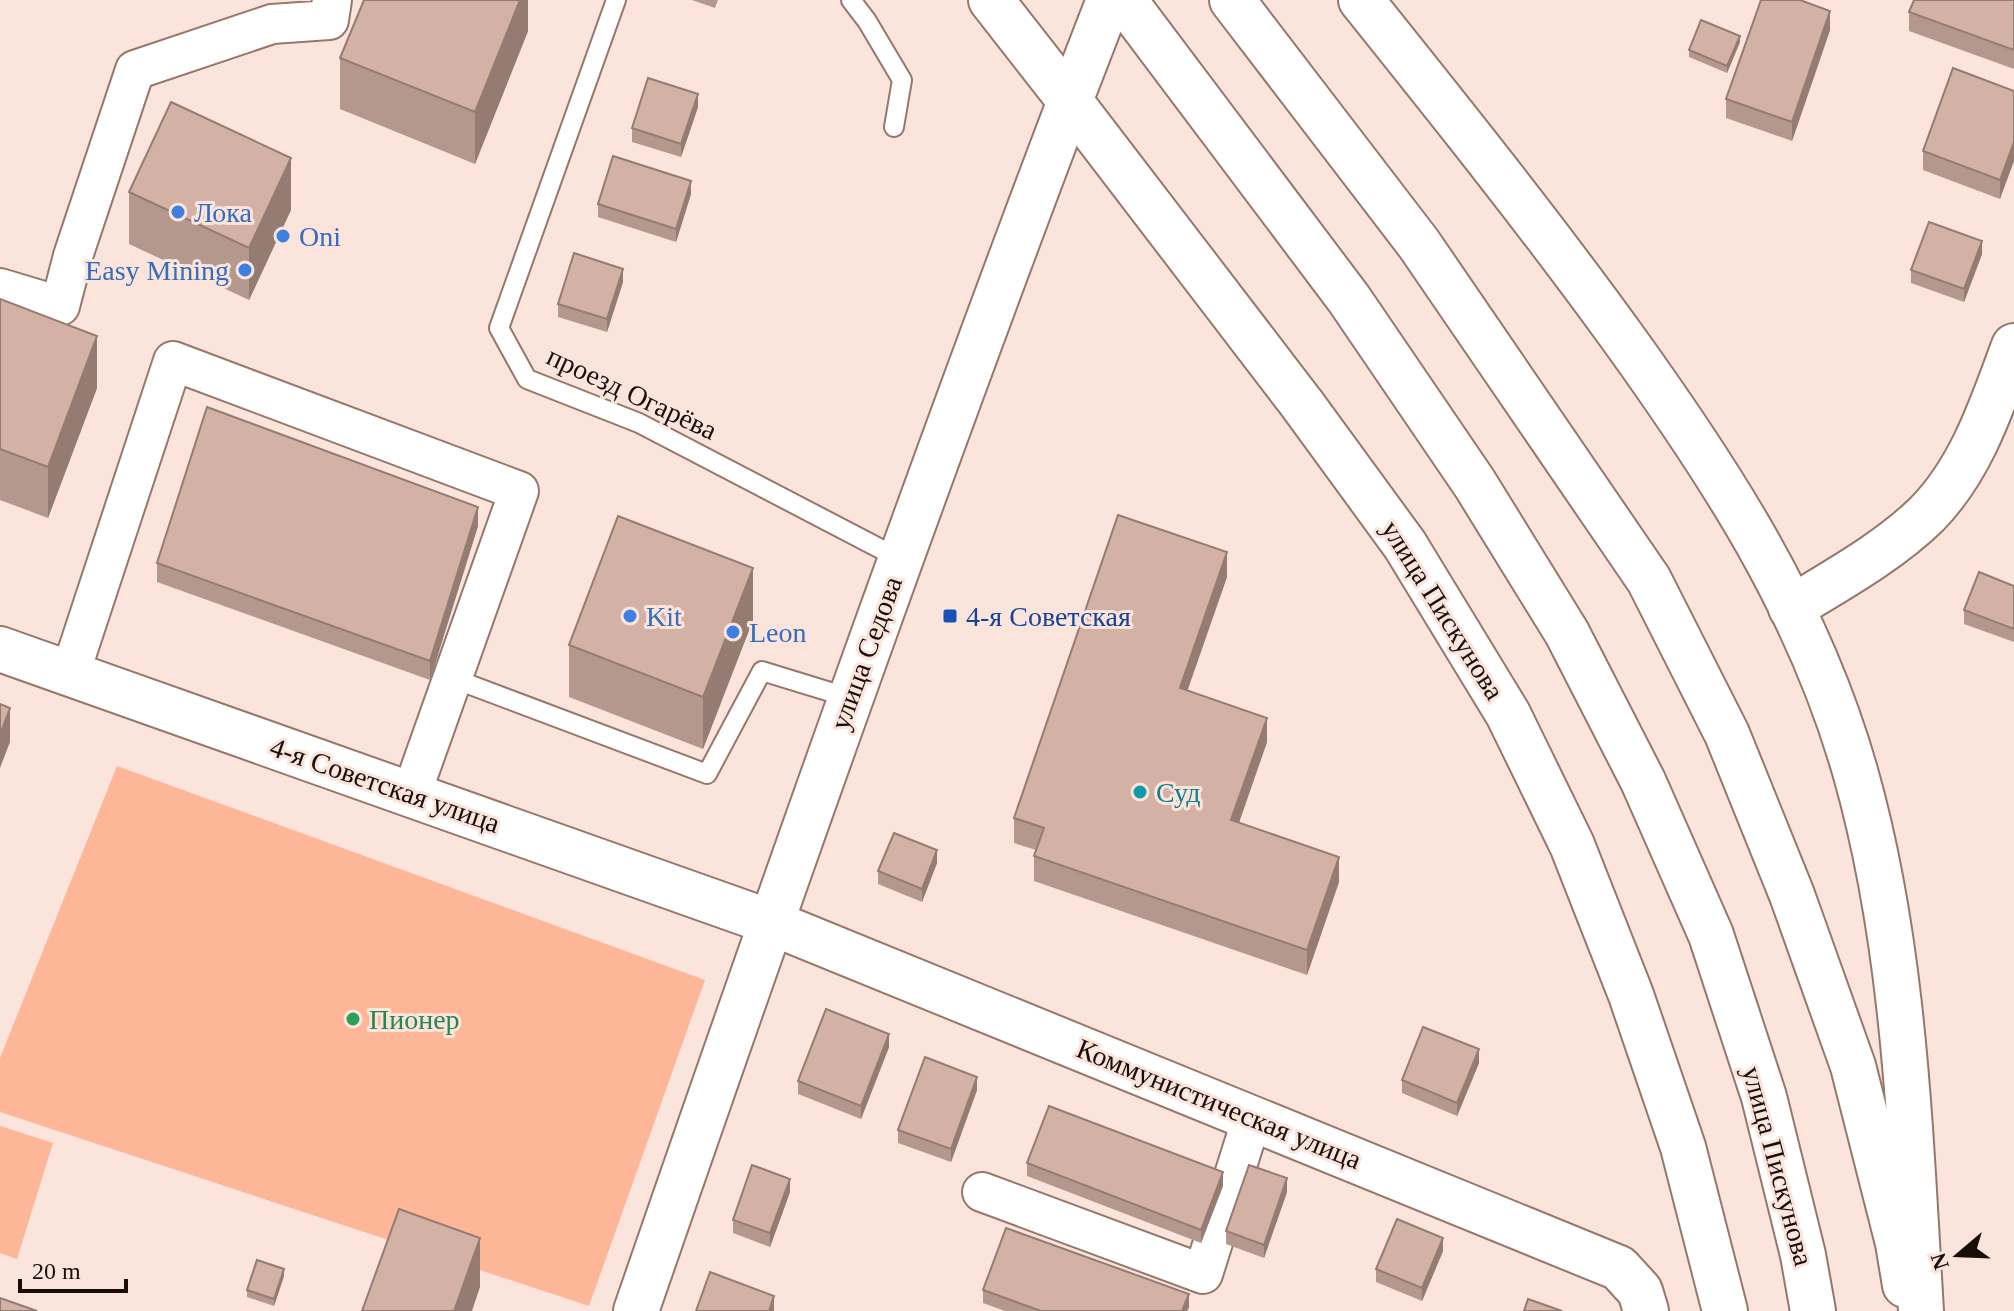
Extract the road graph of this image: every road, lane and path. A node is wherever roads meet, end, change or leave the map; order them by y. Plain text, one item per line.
1 (332, 0) edge
2 (616, 0) edge
3 (851, 0) edge
4 (991, 0) edge
5 (1109, 0) edge
6 (1124, 0) edge
7 (1232, 0) edge
8 (1361, 0) edge
9 (1070, 101) junction
10 (894, 127) dead end
11 (0, 288) edge
12 (2014, 346) edge
13 (900, 559) junction
14 (1791, 608) junction
15 (0, 649) edge
16 (70, 674) junction
17 (452, 678) junction
18 (850, 698) junction
19 (411, 795) junction
20 (770, 922) junction
21 (1252, 1118) junction
22 (982, 1192) dead end
23 (636, 1311) edge
24 (1646, 1311) edge
25 (1725, 1311) edge
26 (1813, 1311) edge
27 (1909, 1311) edge
28 (1921, 1311) edge

1 - 11 street
2 - 13 lane, проезд Огарёва
3 - 10 lane
4 - 9 main road, улица Пискунова
5 - 9 main road, улица Седова
6 - 26 main road, улица Пискунова
7 - 27 main road
8 - 14 main road
9 - 13 main road, улица Седова
9 - 25 main road, улица Пискунова
12 - 14 main road
13 - 18 main road, улица Седова
14 - 28 main road
15 - 16 main road, 4-я Советская улица
16 - 17 street
16 - 19 main road, 4-я Советская улица
17 - 18 lane
17 - 19 street
18 - 20 main road, улица Седова
19 - 20 main road, 4-я Советская улица
20 - 21 main road, Коммунистическая улица
20 - 23 main road, улица Седова
21 - 22 street
21 - 24 main road, Коммунистическая улица

